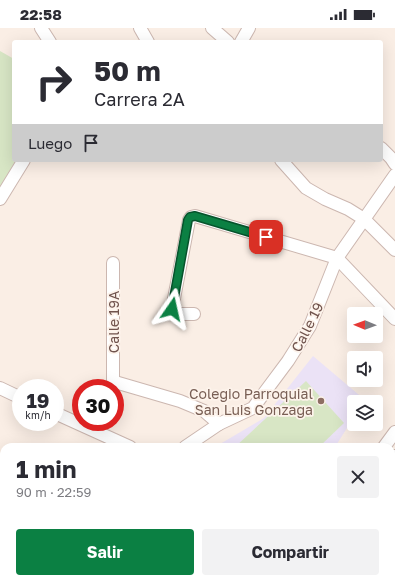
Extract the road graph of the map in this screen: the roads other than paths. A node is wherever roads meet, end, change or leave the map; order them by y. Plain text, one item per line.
1 (41, 28) edge
2 (140, 28) edge
3 (212, 28) edge
4 (249, 28) edge
5 (49, 40) edge
6 (147, 40) edge
7 (226, 40) edge
8 (242, 40) edge
9 (383, 150) edge
10 (23, 162) edge
11 (283, 162) edge
12 (395, 164) edge
13 (395, 175) edge
14 (0, 199) edge
15 (364, 219) junction
16 (395, 250) edge
17 (337, 258) junction
18 (113, 263) dead end
19 (194, 314) dead end
20 (395, 319) edge
21 (0, 388) edge
22 (12, 394) edge
23 (64, 417) edge
24 (219, 424) junction
25 (395, 432) edge
26 (121, 443) edge
27 (191, 443) edge
28 (387, 443) edge

1 - 5 street
2 - 6 street
3 - 7 street
4 - 8 street
9 - 12 street
10 - 14 street
11 - 15 street
13 - 15 street, Calle 19
15 - 16 street
15 - 17 street, Calle 19
17 - 19 street
17 - 20 street
17 - 24 street, Calle 19
18 - 24 street, Calle 19A
21 - 22 street
23 - 26 street
24 - 27 street, Calle 19
25 - 28 street

